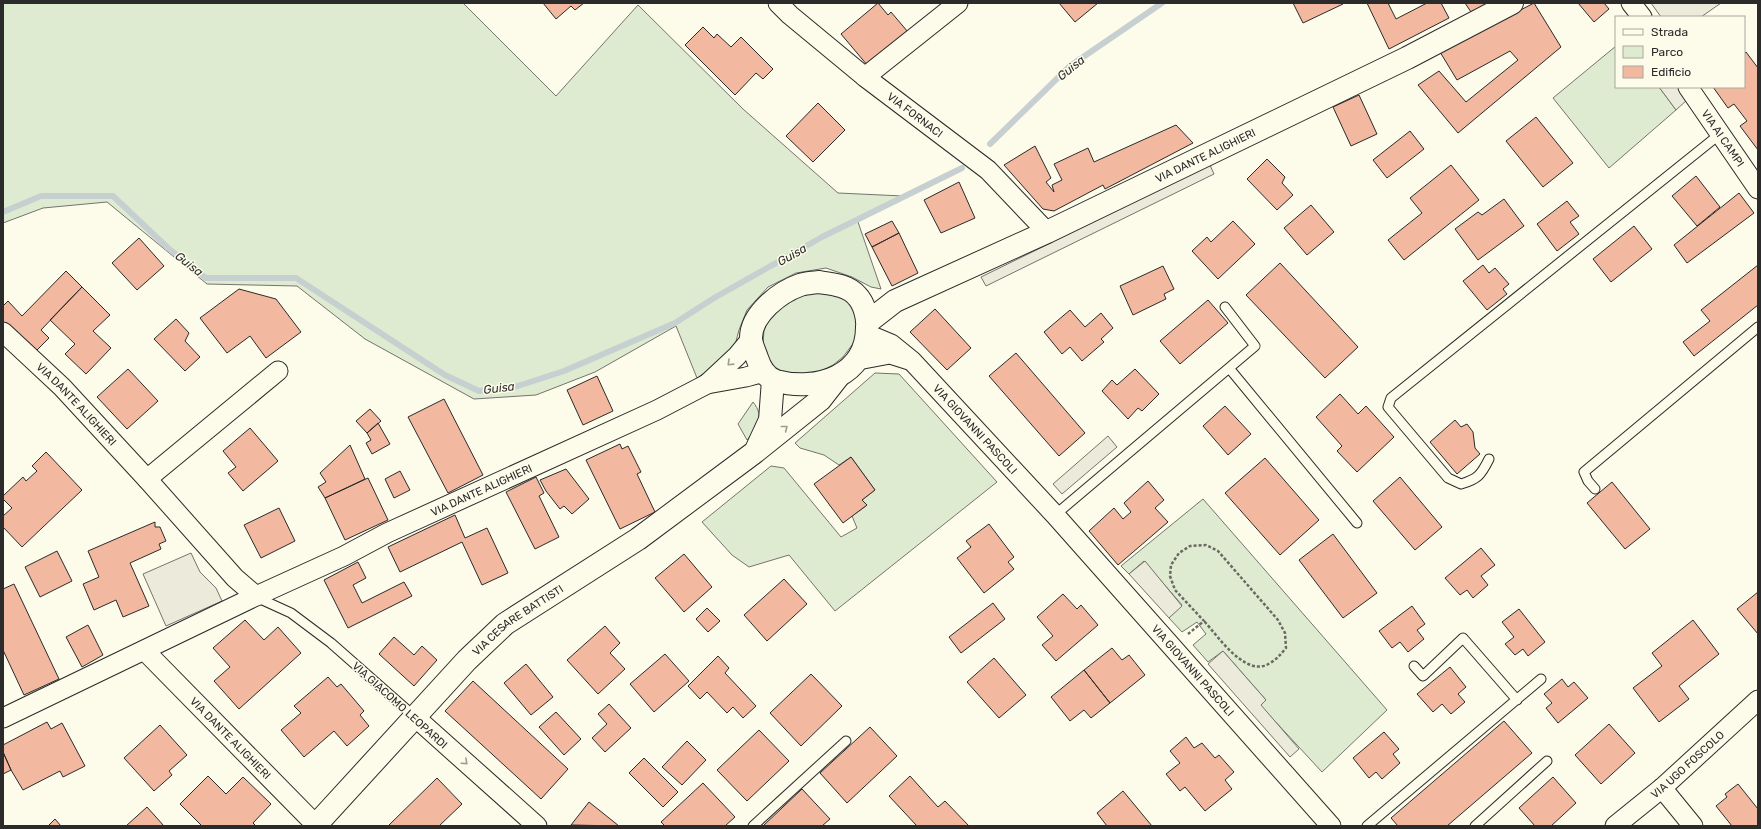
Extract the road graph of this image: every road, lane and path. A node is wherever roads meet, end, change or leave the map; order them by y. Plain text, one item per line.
1 (778, 3) edge
2 (958, 3) edge
3 (1512, 3) edge
4 (1631, 3) edge
5 (1641, 16) edge
6 (865, 77) junction
7 (1689, 88) edge
8 (1720, 134) junction
9 (1758, 189) edge
10 (1047, 232) junction
11 (857, 296) junction
12 (895, 301) junction
13 (1225, 307) dead end
14 (867, 328) junction
15 (1758, 328) edge
16 (3, 332) edge
17 (751, 339) junction
18 (858, 360) junction
19 (912, 361) junction
20 (1229, 368) junction
21 (278, 371) dead end
22 (769, 376) junction
23 (838, 377) junction
24 (708, 384) junction
25 (755, 452) junction
26 (1489, 459) dead end
27 (147, 479) junction
28 (1596, 489) dead end
29 (1055, 515) junction
30 (1357, 523) dead end
31 (256, 596) junction
32 (1204, 621) junction
33 (1173, 648) junction
34 (145, 651) junction
35 (1414, 666) dead end
36 (1541, 679) dead end
37 (1516, 700) junction
38 (1758, 700) edge
39 (5, 712) edge
40 (414, 718) junction
41 (846, 741) dead end
42 (1547, 761) dead end
43 (1662, 788) junction
44 (316, 825) edge
45 (536, 826) edge
46 (753, 826) edge
47 (1331, 826) edge
48 (1367, 826) edge
49 (1476, 826) edge
50 (1615, 826) edge
51 (1693, 826) edge

1 - 6 street, VIA FORNACI
2 - 6 street
3 - 10 street, VIA DANTE ALIGHIERI
4 - 5 street
6 - 10 street, VIA FORNACI
7 - 8 street, VIA AI CAMPI
8 - 9 street, VIA AI CAMPI
8 - 26 lane
10 - 12 street, VIA DANTE ALIGHIERI
11 - 12 street
11 - 14 street
11 - 17 street
12 - 14 street, VIA DANTE ALIGHIERI
13 - 20 lane
14 - 18 street
14 - 19 street, VIA GIOVANNI PASCOLI
15 - 28 lane
16 - 27 street, VIA DANTE ALIGHIERI
17 - 22 street
17 -> 24 street, VIA DANTE ALIGHIERI
18 - 19 street, VIA GIOVANNI PASCOLI
18 - 23 street
19 - 29 street, VIA GIOVANNI PASCOLI
20 - 29 lane
20 - 30 lane
21 - 27 street
22 - 23 street
22 - 24 street, VIA DANTE ALIGHIERI
22 - 25 street, VIA CESARE BATTISTI
25 -> 23 street, VIA CESARE BATTISTI
24 - 31 street, VIA DANTE ALIGHIERI
25 - 40 street, VIA CESARE BATTISTI
27 - 31 street, VIA DANTE ALIGHIERI
29 - 33 street, VIA GIOVANNI PASCOLI
31 - 34 street, VIA DANTE ALIGHIERI
31 - 40 lane, VIA GIACOMO LEOPARDI
32 - 32 path
32 - 33 path
33 - 47 street, VIA GIOVANNI PASCOLI
34 - 39 street, VIA DANTE ALIGHIERI
34 - 44 street, VIA DANTE ALIGHIERI
35 - 37 lane
36 - 37 lane
37 - 48 lane
38 - 43 street, VIA UGO FOSCOLO
40 - 44 street, VIA CESARE BATTISTI
40 -> 45 street, VIA GIACOMO LEOPARDI
41 - 46 lane
42 - 49 lane
43 - 50 street, VIA UGO FOSCOLO
43 - 51 street

